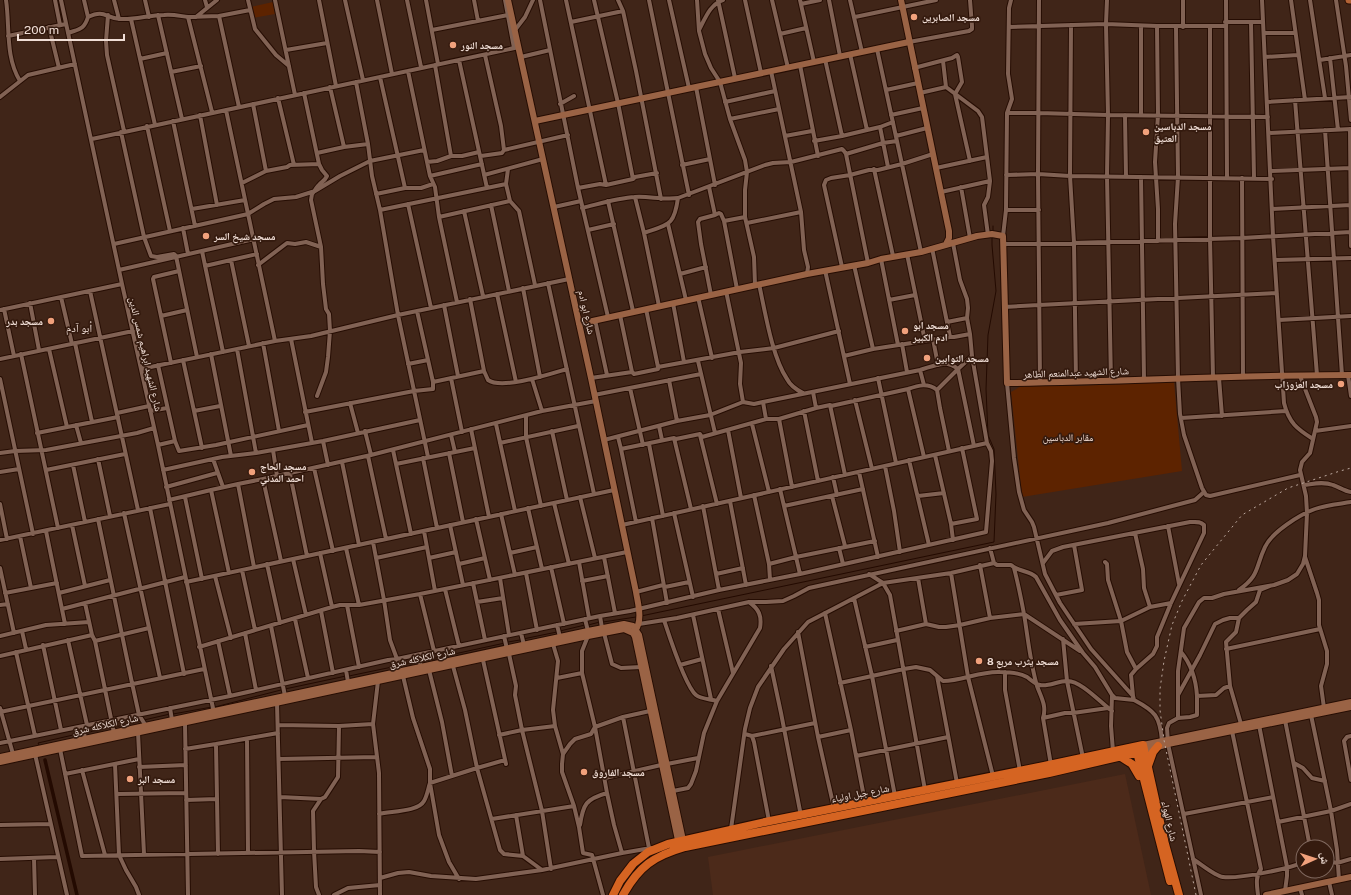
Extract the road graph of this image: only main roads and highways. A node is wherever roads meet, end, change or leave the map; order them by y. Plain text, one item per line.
1 (1164, 743) road end
2 (1138, 749) junction
3 (1121, 757) junction
4 (1148, 767) junction
5 (1145, 789) junction
6 (801, 818) junction
7 (682, 844) junction
8 (613, 895) edge
9 (623, 895) edge
10 (1174, 895) edge
11 (1179, 895) edge

1 - 4 highway
2 - 3 highway, شارع جبل اولياء
2 - 4 highway, شارع الهواء
2 - 5 highway, شارع الهواء
2 - 6 highway, شارع جبل اولياء
3 - 5 highway
3 - 6 highway, شارع جبل اولياء
4 - 11 highway, شارع الهواء
5 - 10 highway, شارع الهواء
6 - 7 highway, شارع جبل اولياء
6 - 7 highway, شارع جبل اولياء
7 - 8 highway, شارع جبل اولياء
7 - 9 highway, شارع جبل اولياء

